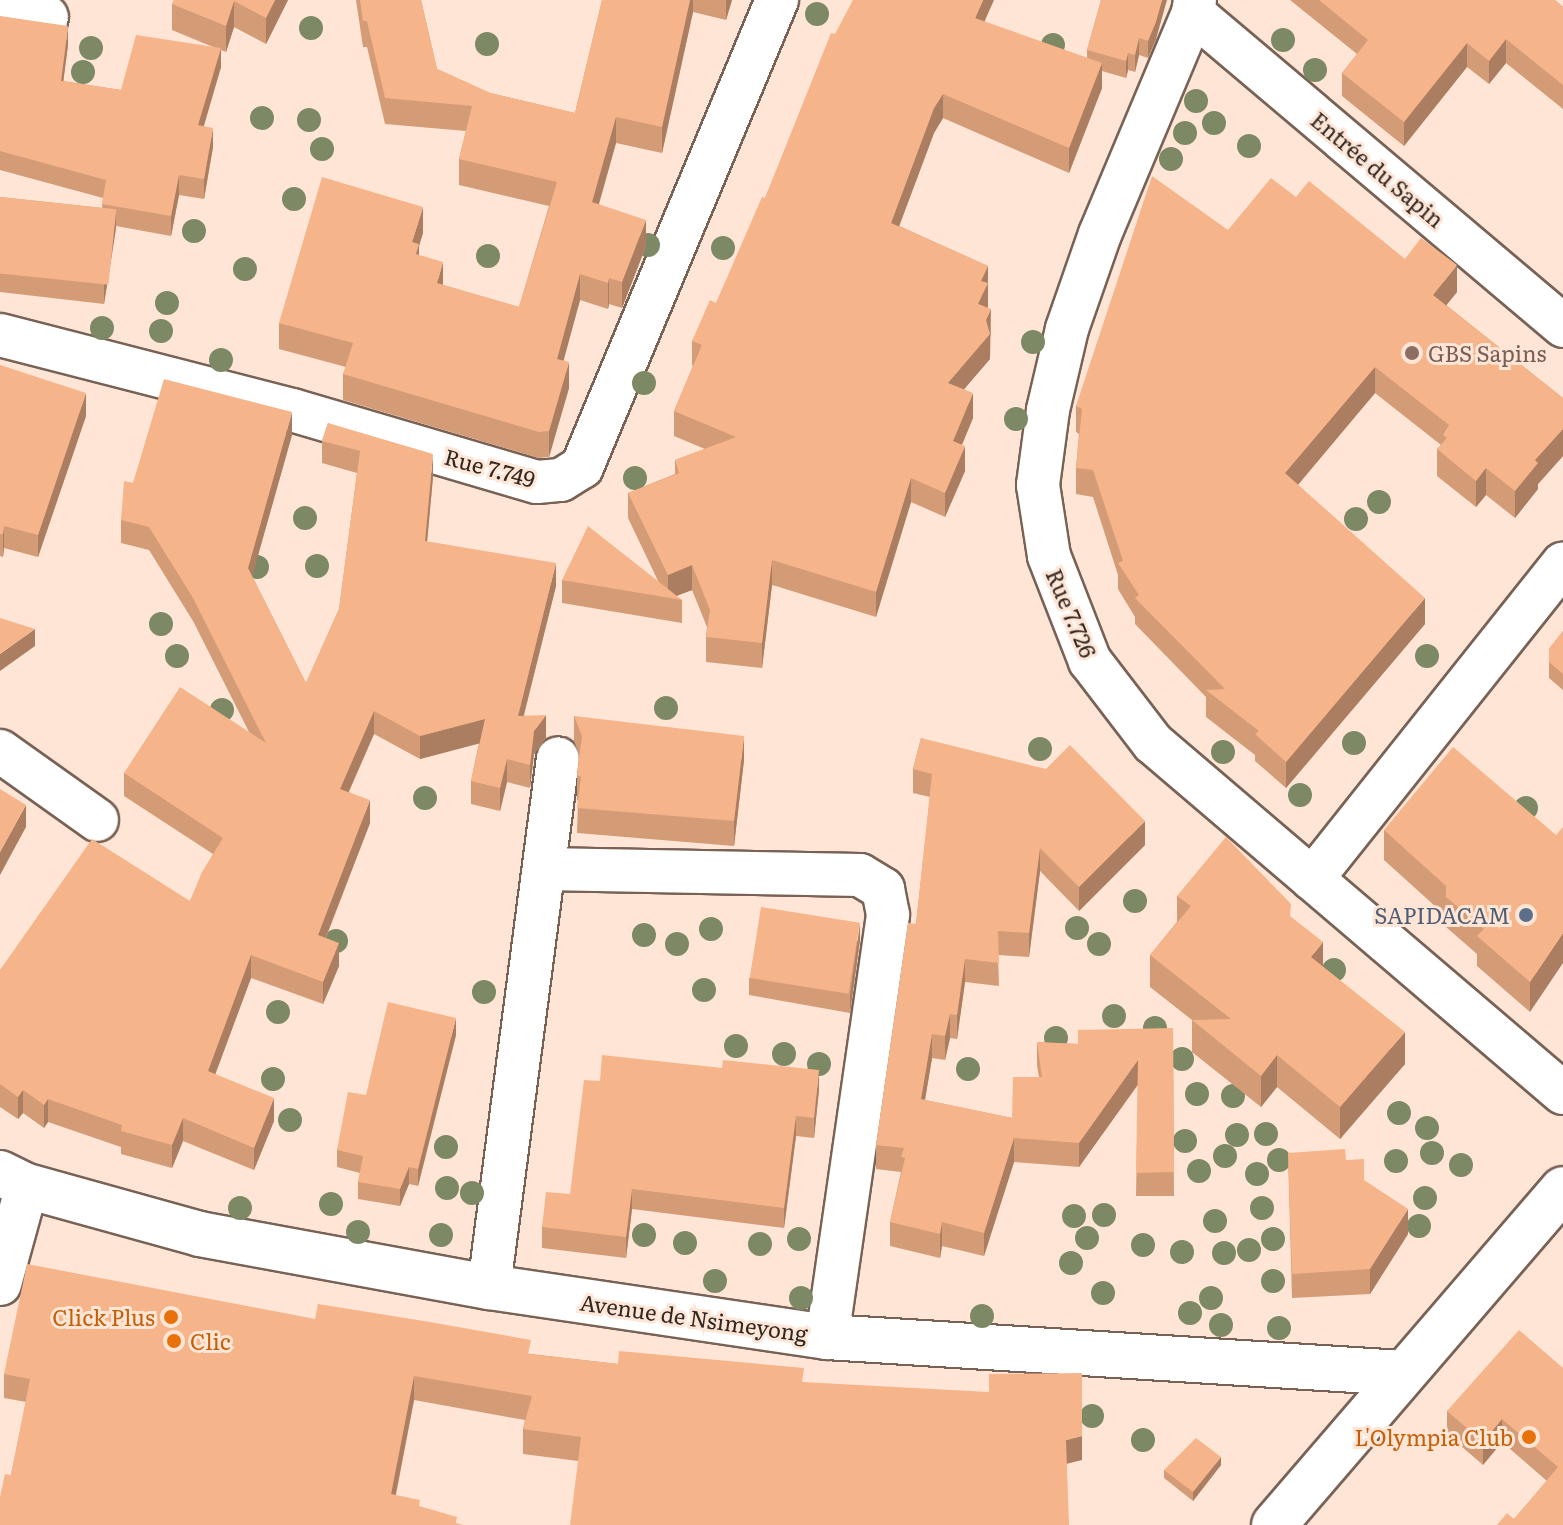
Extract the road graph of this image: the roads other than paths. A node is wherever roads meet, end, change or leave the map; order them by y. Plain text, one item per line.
1 (777, 0) edge
2 (1194, 6) edge
3 (0, 7) edge
4 (47, 17) dead end
5 (1563, 326) edge
6 (0, 335) edge
7 (1563, 564) edge
8 (0, 751) edge
9 (558, 758) dead end
10 (97, 820) dead end
11 (544, 869) junction
12 (1312, 879) junction
13 (1563, 1093) edge
14 (14, 1179) edge
15 (1563, 1189) edge
16 (0, 1284) edge
17 (489, 1287) junction
18 (827, 1337) junction
19 (1402, 1373) junction
20 (1274, 1525) edge

1 - 6 street, Rue 7.749
2 - 5 street, Entrée du Sapin
2 - 12 street, Rue 7.726
3 - 4 street
7 - 12 street
8 - 10 street
9 - 11 street
11 - 17 street
11 - 18 street
12 - 13 street, Rue 7.726
14 - 16 street
14 - 17 main road, Avenue de Nsimeyong
15 - 19 main road
17 - 18 main road, Avenue de Nsimeyong
18 - 19 main road, Avenue de Nsimeyong
19 - 20 main road

